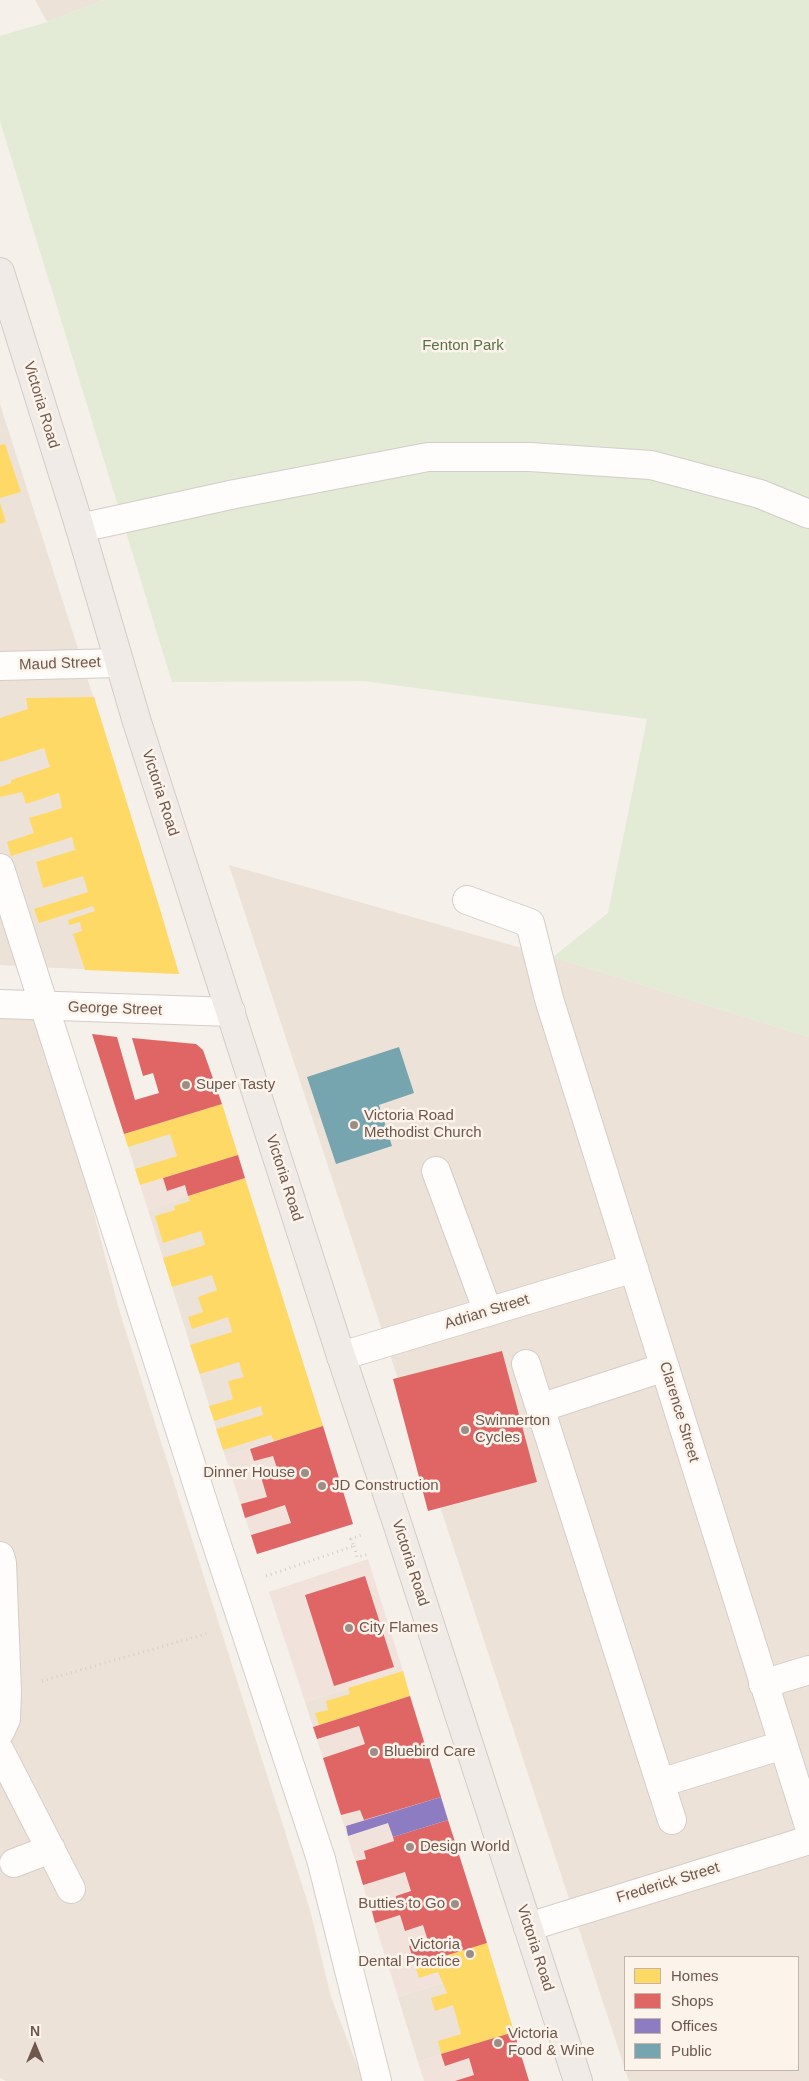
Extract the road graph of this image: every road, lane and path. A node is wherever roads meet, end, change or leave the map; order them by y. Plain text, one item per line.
1 (0, 272) edge
2 (809, 514) edge
3 (80, 528) junction
4 (119, 663) junction
5 (0, 666) edge
6 (0, 868) edge
7 (467, 900) dead end
8 (0, 1004) edge
9 (45, 1006) junction
10 (231, 1012) junction
11 (436, 1171) dead end
12 (634, 1268) junction
13 (488, 1312) junction
14 (341, 1356) junction
15 (526, 1364) dead end
16 (665, 1368) junction
17 (540, 1408) junction
18 (397, 1523) junction
19 (0, 1556) edge
20 (231, 1587) junction
21 (243, 1623) junction
22 (809, 1670) edge
23 (763, 1684) junction
24 (7, 1691) junction
25 (0, 1732) edge
26 (783, 1745) junction
27 (0, 1751) edge
28 (660, 1783) junction
29 (672, 1820) dead end
30 (809, 1826) edge
31 (809, 1840) edge
32 (51, 1849) junction
33 (14, 1863) dead end
34 (71, 1889) dead end
35 (528, 1927) junction
36 (377, 2081) edge
37 (578, 2081) edge

1 - 3 main road, Victoria Road
2 - 3 street
3 - 4 main road, Victoria Road
4 - 5 street, Maud Street
4 - 10 main road, Victoria Road
6 - 9 street
7 - 12 street, Clarence Street
8 - 9 street, George Street
9 - 10 street, George Street
9 - 20 street
10 - 14 main road, Victoria Road
11 - 13 street
12 - 13 street, Adrian Street
12 - 16 street, Clarence Street
13 - 14 street, Adrian Street
14 - 18 main road, Victoria Road
15 - 17 street
16 - 17 street
16 - 23 street, Clarence Street
17 - 28 street
18 - 20 path
18 - 35 main road, Victoria Road
19 - 24 street
20 - 21 street
21 - 24 path
21 - 36 street
22 - 23 street
23 - 26 street, Clarence Street
24 - 25 street
26 - 28 street
26 - 30 street, Clarence Street
27 - 32 street
28 - 29 street
31 - 35 street, Frederick Street
32 - 33 street
32 - 34 street
35 - 37 main road, Victoria Road

